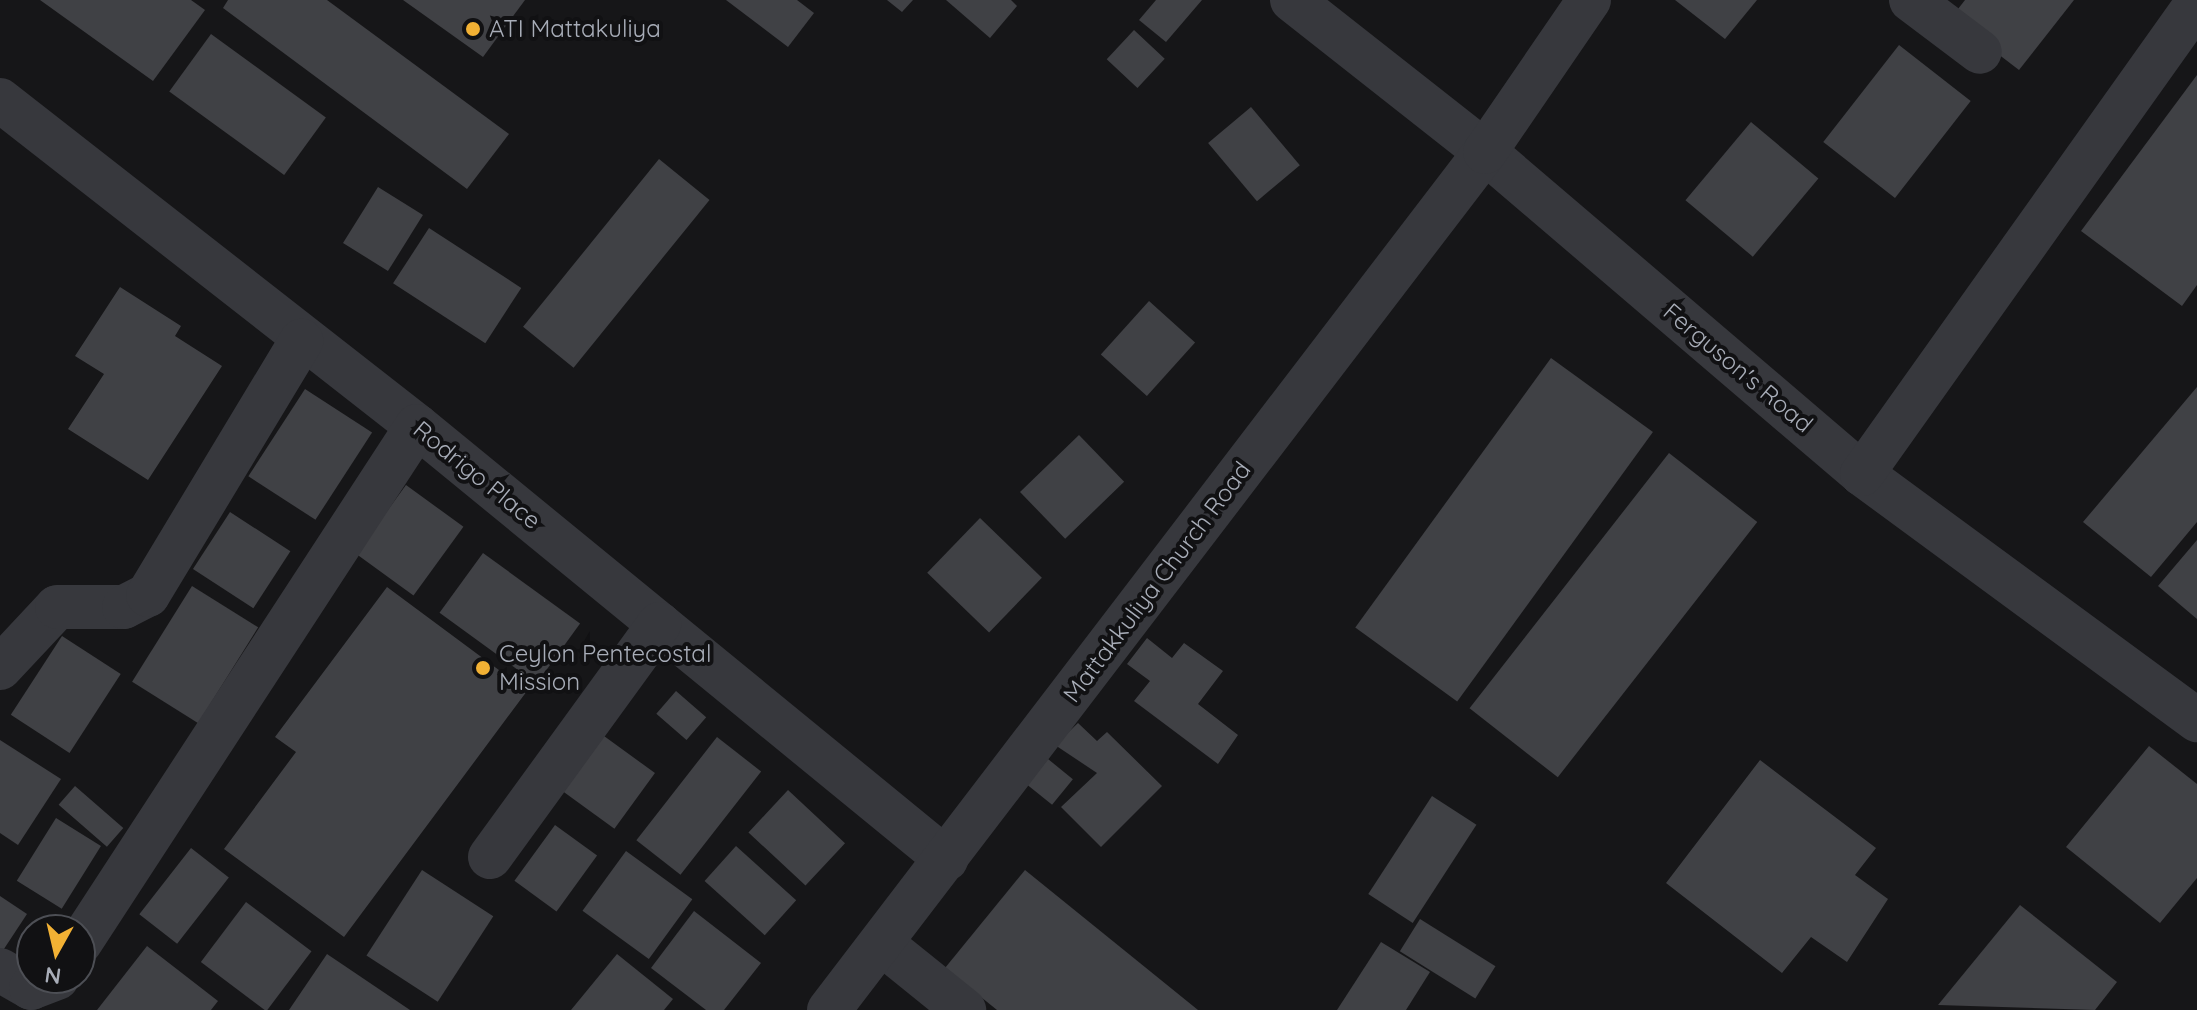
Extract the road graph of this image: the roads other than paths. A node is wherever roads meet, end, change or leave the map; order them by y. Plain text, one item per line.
1 (1292, 0) edge
2 (1589, 0) edge
3 (1911, 0) edge
4 (2197, 3) edge
5 (1980, 52) dead end
6 (0, 100) edge
7 (1485, 152) junction
8 (301, 341) junction
9 (417, 426) junction
10 (1862, 474) junction
11 (659, 624) junction
12 (0, 668) edge
13 (2197, 720) edge
14 (490, 857) dead end
15 (946, 859) junction
16 (96, 918) edge
17 (881, 943) junction
18 (829, 1010) edge
19 (964, 1010) edge

1 - 7 street, Ferguson's Road
2 - 7 street, Mattakkuliya Church Road
3 - 5 street
4 - 10 street
6 - 8 street, Rodrigo Place
7 - 10 street, Ferguson's Road
7 - 15 street, Mattakkuliya Church Road
8 - 9 street, Rodrigo Place
8 - 12 street
9 - 11 street, Rodrigo Place
9 - 16 street
10 - 13 street, Ferguson's Road
11 - 14 street
11 - 15 street, Rodrigo Place
15 - 17 street, Mattakkuliya Church Road
17 - 18 street, Mattakkuliya Church Road
17 - 19 street

